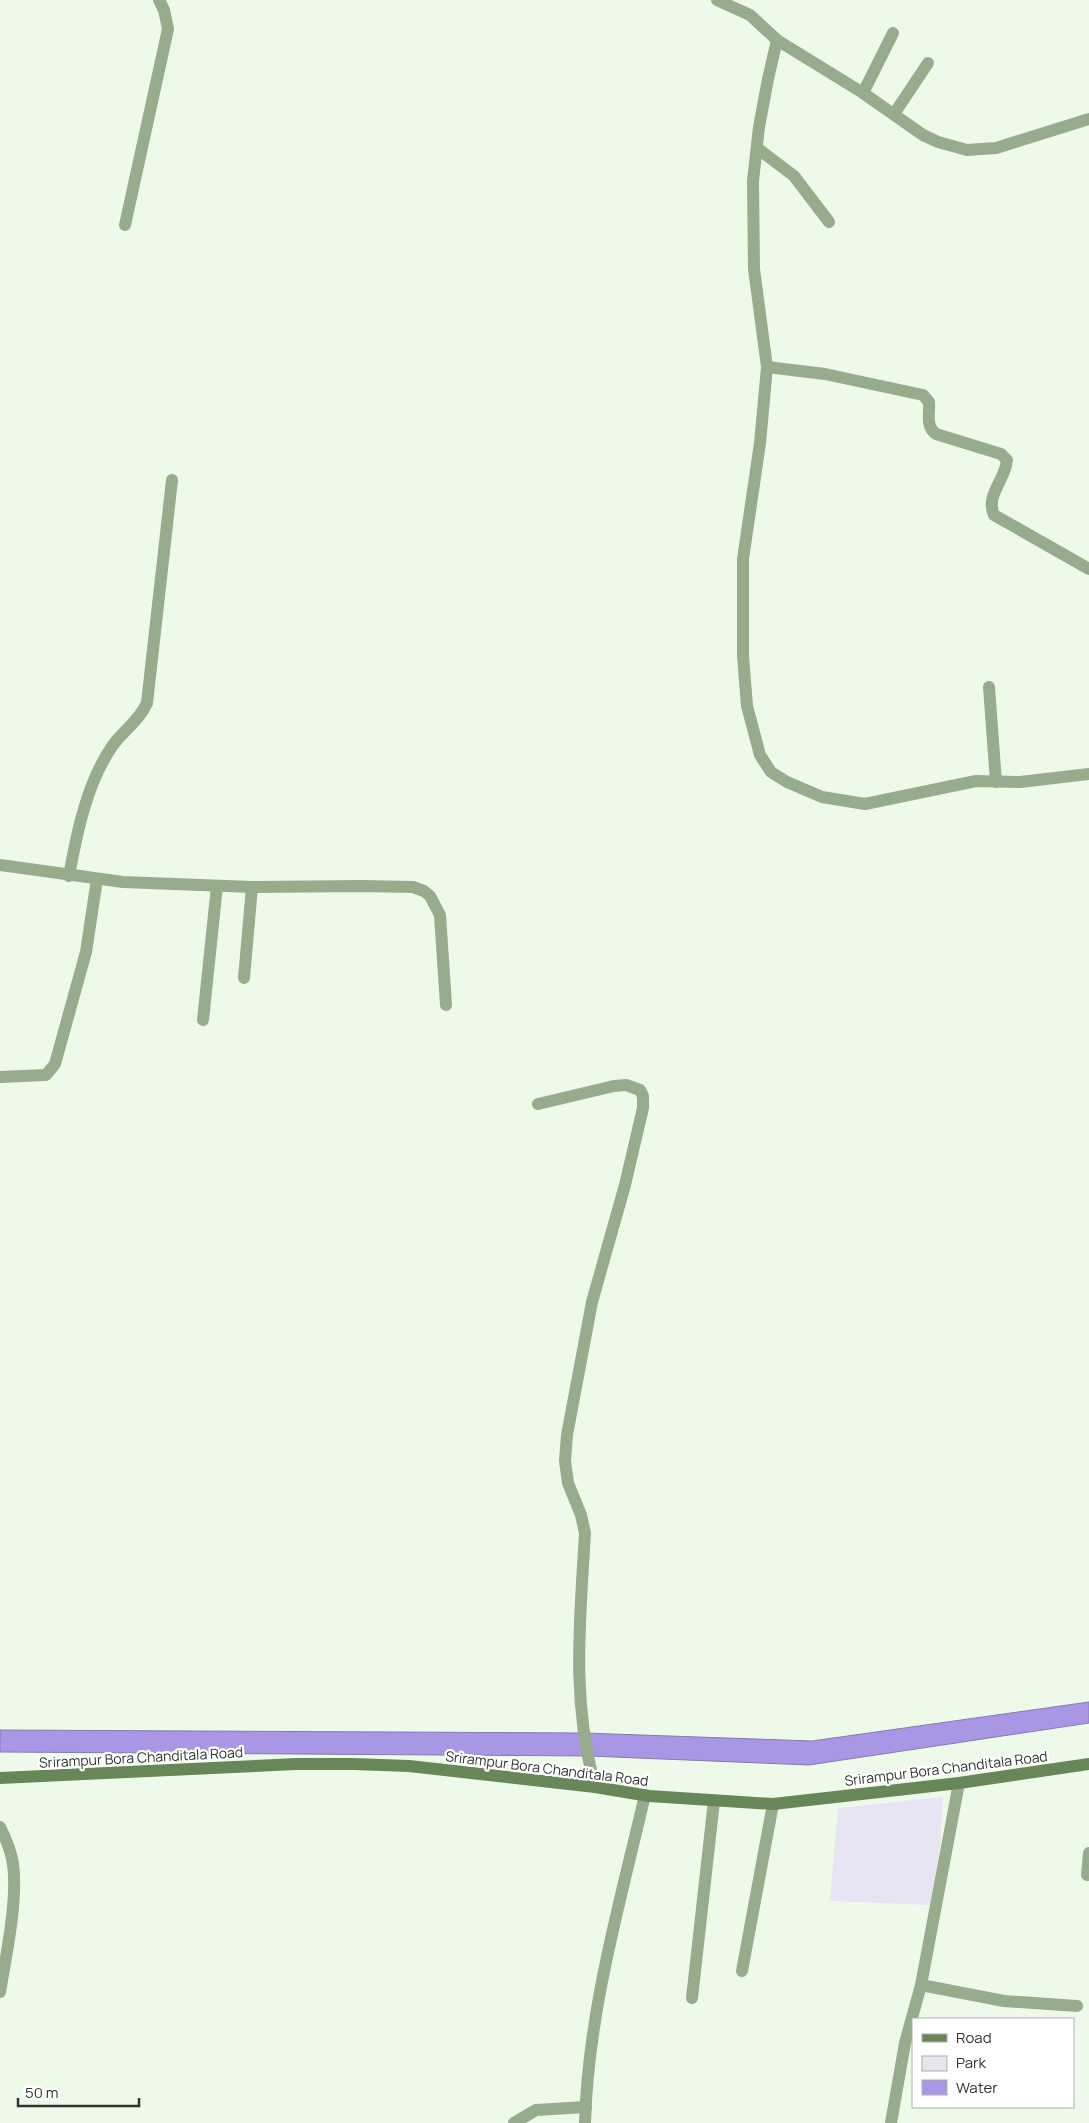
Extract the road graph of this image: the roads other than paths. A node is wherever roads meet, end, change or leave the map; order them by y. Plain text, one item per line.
1 (159, 0) edge
2 (717, 0) edge
3 (893, 33) dead end
4 (777, 40) junction
5 (928, 62) dead end
6 (863, 93) junction
7 (894, 114) junction
8 (1089, 119) edge
9 (757, 148) junction
10 (829, 222) dead end
11 (125, 225) dead end
12 (767, 367) junction
13 (172, 480) dead end
14 (1089, 569) edge
15 (989, 687) dead end
16 (1089, 774) edge
17 (996, 782) junction
18 (0, 865) edge
19 (69, 876) junction
20 (97, 879) junction
21 (217, 886) junction
22 (252, 887) junction
23 (244, 978) dead end
24 (446, 1005) dead end
25 (203, 1020) dead end
26 (0, 1077) edge
27 (538, 1104) dead end
28 (1089, 1764) edge
29 (0, 1778) edge
30 (959, 1783) junction
31 (595, 1787) junction
32 (644, 1795) junction
33 (714, 1801) junction
34 (773, 1804) junction
35 (0, 1827) edge
36 (1089, 1853) edge
37 (1087, 1875) dead end
38 (742, 1971) dead end
39 (921, 1985) junction
40 (0, 1992) edge
41 (692, 1998) dead end
42 (1077, 2006) dead end
43 (912, 2018) edge
44 (912, 2020) edge
45 (586, 2107) junction
46 (514, 2123) edge
47 (585, 2123) edge
48 (891, 2123) edge

1 - 11 street
2 - 4 street
3 - 6 street
4 - 6 street
4 - 9 street
5 - 7 street
6 - 7 street
7 - 8 street
9 - 10 street
9 - 12 street
12 - 14 street
12 - 17 street
13 - 19 street
15 - 17 street
16 - 17 street
18 - 19 street
19 - 20 street
20 - 21 street
20 - 26 street
21 - 22 street
21 - 25 street
22 - 23 street
22 - 24 street
27 - 31 street
28 - 30 street, Srirampur Bora Chanditala Road
29 - 31 street, Srirampur Bora Chanditala Road
30 - 34 street, Srirampur Bora Chanditala Road
30 - 39 street
31 - 32 street, Srirampur Bora Chanditala Road
32 - 33 street, Srirampur Bora Chanditala Road
32 - 45 street
33 - 34 street, Srirampur Bora Chanditala Road
33 - 41 street
34 - 38 street
35 - 40 street
36 - 37 street
39 - 42 street
39 - 43 street
44 - 48 street
45 - 46 street
45 - 47 street

